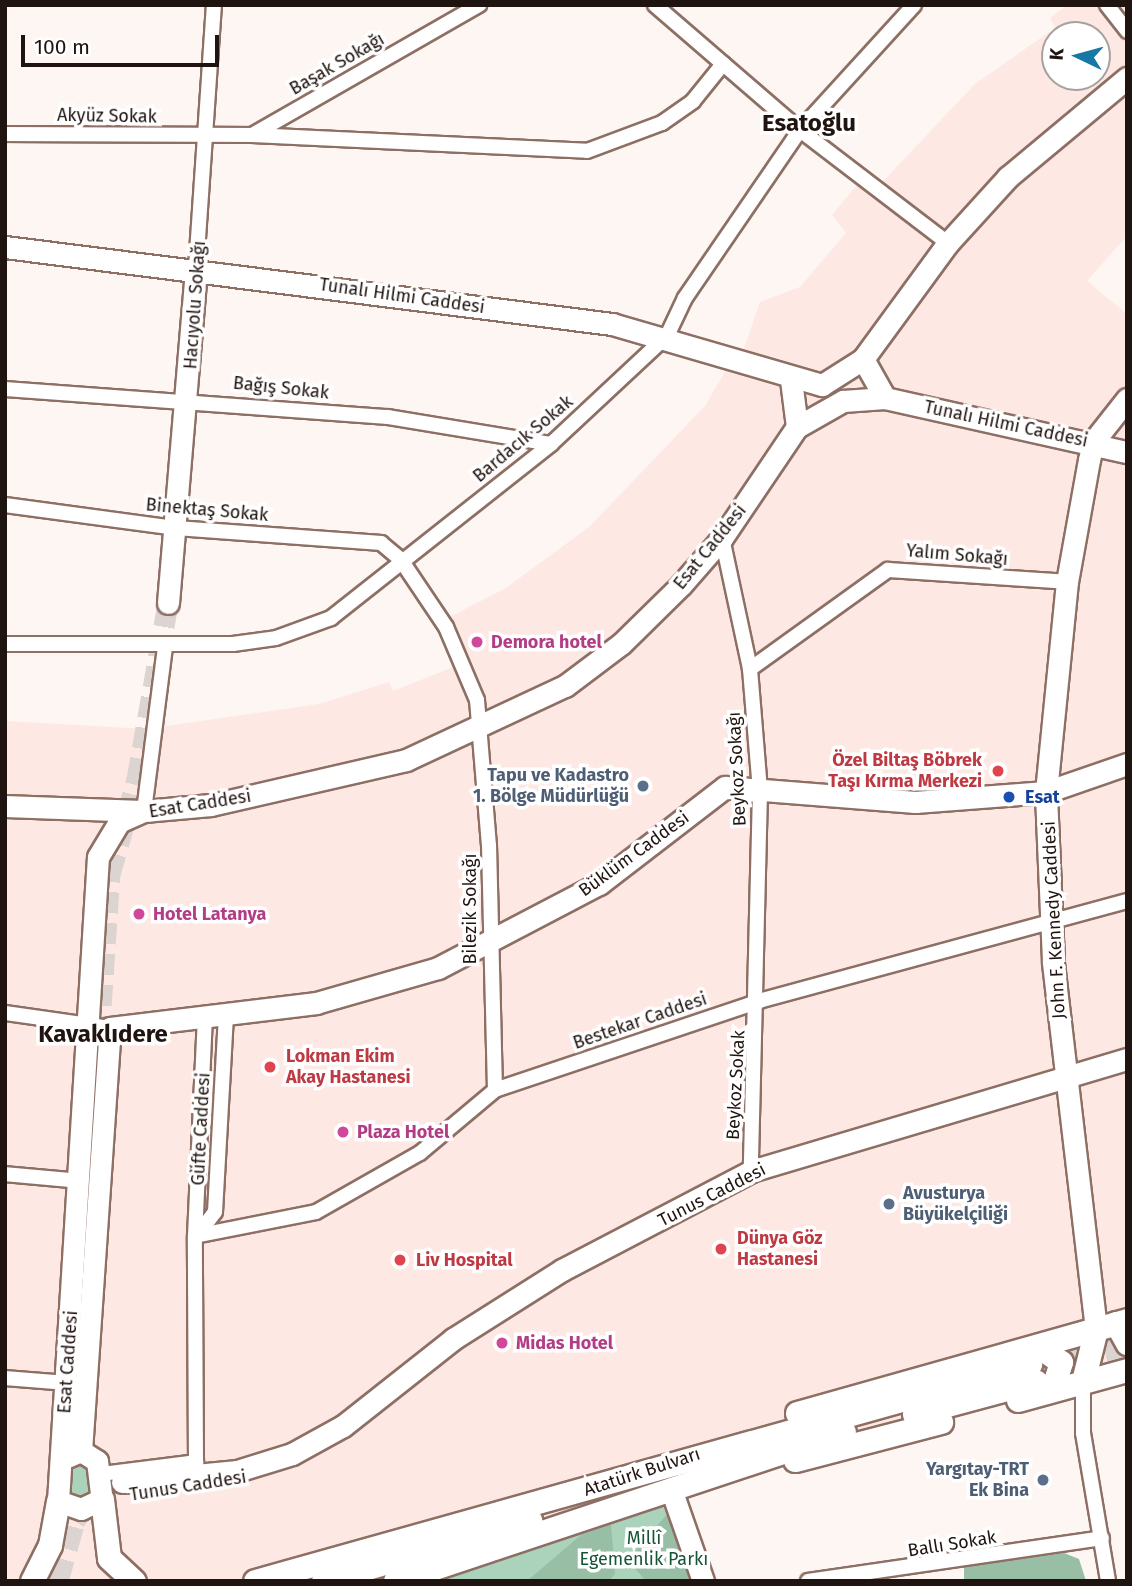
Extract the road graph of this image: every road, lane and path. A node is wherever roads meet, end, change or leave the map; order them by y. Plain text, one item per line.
1 (214, 5) edge
2 (479, 5) edge
3 (655, 5) edge
4 (914, 5) edge
5 (1108, 5) edge
6 (1127, 31) edge
7 (723, 64) junction
8 (1127, 78) edge
9 (800, 130) junction
10 (5, 134) edge
11 (253, 135) junction
12 (209, 137) junction
13 (948, 243) junction
14 (5, 247) edge
15 (196, 268) junction
16 (667, 336) junction
17 (863, 359) junction
18 (791, 380) junction
19 (5, 389) edge
20 (188, 398) junction
21 (885, 398) junction
22 (1127, 399) edge
23 (797, 428) junction
24 (1093, 442) junction
25 (551, 444) junction
26 (1127, 452) edge
27 (5, 505) edge
28 (176, 528) junction
29 (722, 538) junction
30 (401, 560) junction
31 (1067, 582) junction
32 (167, 603) tunnel mouth
33 (5, 644) edge
34 (165, 648) junction
35 (750, 669) junction
36 (482, 728) junction
37 (1127, 764) edge
38 (761, 791) junction
39 (1046, 792) junction
40 (5, 806) edge
41 (145, 811) junction
42 (1127, 901) edge
43 (1051, 920) junction
44 (489, 943) junction
45 (759, 1001) junction
46 (5, 1013) edge
47 (215, 1016) junction
48 (88, 1027) junction
49 (110, 1028) junction
50 (1127, 1059) edge
51 (1065, 1076) junction
52 (495, 1090) junction
53 (200, 1129) junction
54 (221, 1129) junction
55 (751, 1171) junction
56 (5, 1174) edge
57 (80, 1181) junction
58 (195, 1236) junction
59 (1113, 1324) edge
60 (1127, 1343) edge
61 (1039, 1370) junction
62 (1127, 1370) edge
63 (5, 1378) edge
64 (1083, 1381) junction
65 (67, 1383) junction
66 (343, 1426) junction
67 (81, 1451) junction
68 (196, 1462) joint
69 (60, 1468) junction
70 (101, 1474) junction
71 (122, 1482) dead end
72 (599, 1489) junction
73 (671, 1489) junction
74 (102, 1499) junction
75 (58, 1501) junction
76 (1102, 1538) junction
77 (281, 1577) edge
78 (32, 1581) edge
79 (134, 1581) edge
80 (255, 1581) edge
81 (323, 1581) edge
82 (395, 1581) edge
83 (704, 1581) edge
84 (808, 1581) edge
85 (1108, 1581) edge

1 - 12 street, Hacıyolu Sokağı
2 - 11 street, Başak Sokağı
3 - 7 street
4 - 9 street, Bardacık Sokak
5 - 6 street
7 - 9 street
7 - 11 street
8 - 13 street
9 - 13 street
9 - 16 street, Bardacık Sokak
10 - 12 street, Akyüz Sokak
11 - 12 street, Başak Sokağı
12 - 15 street, Hacıyolu Sokağı
13 - 17 street
14 - 15 street, Tunalı Hilmi Caddesi
15 - 16 street, Tunalı Hilmi Caddesi
15 - 20 street, Hacıyolu Sokağı
16 - 18 street, Tunalı Hilmi Caddesi
16 - 25 street, Bardacık Sokak
17 - 18 street
17 - 21 street
18 - 23 street
19 - 20 street, Bağış Sokak
20 - 25 street, Bağış Sokak
20 - 28 street, Hacıyolu Sokağı
21 - 23 street, Tunalı Hilmi Caddesi
21 - 24 street, Tunalı Hilmi Caddesi
22 - 24 street, John F. Kennedy Caddesi
23 - 29 street, Esat Caddesi
24 - 26 street, Tunalı Hilmi Caddesi
24 - 31 street, John F. Kennedy Caddesi
25 - 30 street, Bardacık Sokak
27 - 28 street, Binektaş Sokak
28 - 30 street, Binektaş Sokak
28 - 32 street, Hacıyolu Sokağı
29 - 35 street, Beykoz Sokağı
29 - 36 street, Esat Caddesi
30 - 34 street, Bardacık Sokak
30 - 36 street, Bilezik Sokağı
31 - 35 street, Yalım Sokağı
31 - 39 street, John F. Kennedy Caddesi
33 - 34 street, Bardacık Sokak
34 - 41 street
35 - 38 street, Beykoz Sokağı
36 - 41 street, Esat Caddesi
36 - 44 street, Bilezik Sokağı
37 - 39 street, Büklüm Caddesi
38 - 39 street, Büklüm Caddesi
38 - 44 street, Büklüm Caddesi
38 - 45 street, Beykoz Sokağı
39 - 43 street, John F. Kennedy Caddesi
40 - 41 street
41 - 48 street, Esat Caddesi
42 - 43 street, Bestekar Caddesi
43 - 45 street, Bestekar Caddesi
43 - 51 street, John F. Kennedy Caddesi
44 - 47 street, Büklüm Caddesi
44 - 52 street, Bilezik Sokağı
45 - 52 street, Bestekar Caddesi
45 - 55 street, Beykoz Sokak
46 - 48 street
47 - 49 street, Büklüm Caddesi
47 - 53 street, Güfte Caddesi
47 - 54 street, Güfte Caddesi
48 - 49 street
48 - 57 street, Esat Caddesi
49 - 67 street, Esat Caddesi
50 - 51 street, Tunus Caddesi
51 - 55 street, Tunus Caddesi
51 - 59 street, John F. Kennedy Caddesi
52 - 58 street, Bestekar Caddesi
53 - 54 street
53 - 58 street, Güfte Caddesi
54 - 58 street, Güfte Caddesi
55 - 66 street, Tunus Caddesi
56 - 57 street
57 - 65 street, Esat Caddesi
58 - 68 street, Güfte Caddesi
59 - 60 main road
59 - 61 main road
59 - 64 main road
61 - 64 main road
61 - 72 main road, Atatürk Bulvarı
61 - 73 main road, Atatürk Bulvarı
62 - 64 main road
63 - 65 street
64 - 76 street
65 - 69 street, Esat Caddesi
66 - 71 street, Tunus Caddesi
66 - 74 street, Tunus Caddesi
67 - 69 street
67 - 70 street
68 - 70 street, Tunus Caddesi
69 - 75 street, Esat Caddesi
70 - 74 street
72 - 77 main road, Atatürk Bulvarı
72 - 81 main road
73 - 82 main road, Atatürk Bulvarı
73 - 83 street
74 - 75 street
74 - 79 main road
75 - 78 main road
76 - 84 street, Ballı Sokak
76 - 85 street
77 - 80 main road, Atatürk Bulvarı

